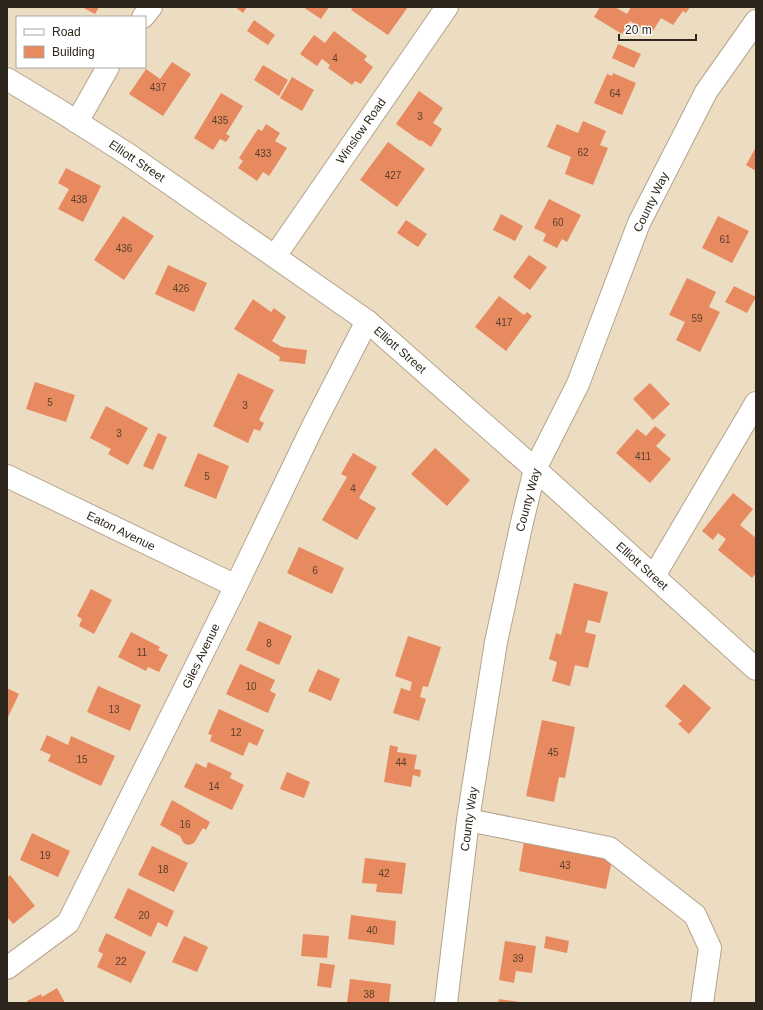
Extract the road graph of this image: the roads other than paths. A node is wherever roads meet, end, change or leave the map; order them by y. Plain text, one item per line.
1 (151, 7) edge
2 (447, 7) edge
3 (144, 16) edge
4 (756, 21) edge
5 (107, 68) edge
6 (7, 79) edge
7 (78, 122) junction
8 (275, 256) junction
9 (367, 321) junction
10 (756, 403) edge
11 (535, 469) junction
12 (7, 476) edge
13 (654, 576) junction
14 (236, 586) junction
15 (756, 669) edge
16 (468, 820) junction
17 (7, 968) edge
18 (446, 1003) edge
19 (702, 1003) edge

1 - 3 street
2 - 8 street, Winslow Road
4 - 11 street, County Way
5 - 7 street
6 - 7 street, Elliott Street
7 - 8 street, Elliott Street
8 - 9 street, Elliott Street
9 - 11 street, Elliott Street
9 - 14 street, Giles Avenue
10 - 13 street
11 - 13 street, Elliott Street
11 - 16 street, County Way
12 - 14 street, Eaton Avenue
13 - 15 street, Elliott Street
14 - 17 street, Giles Avenue
16 - 18 street, County Way
16 - 19 street

